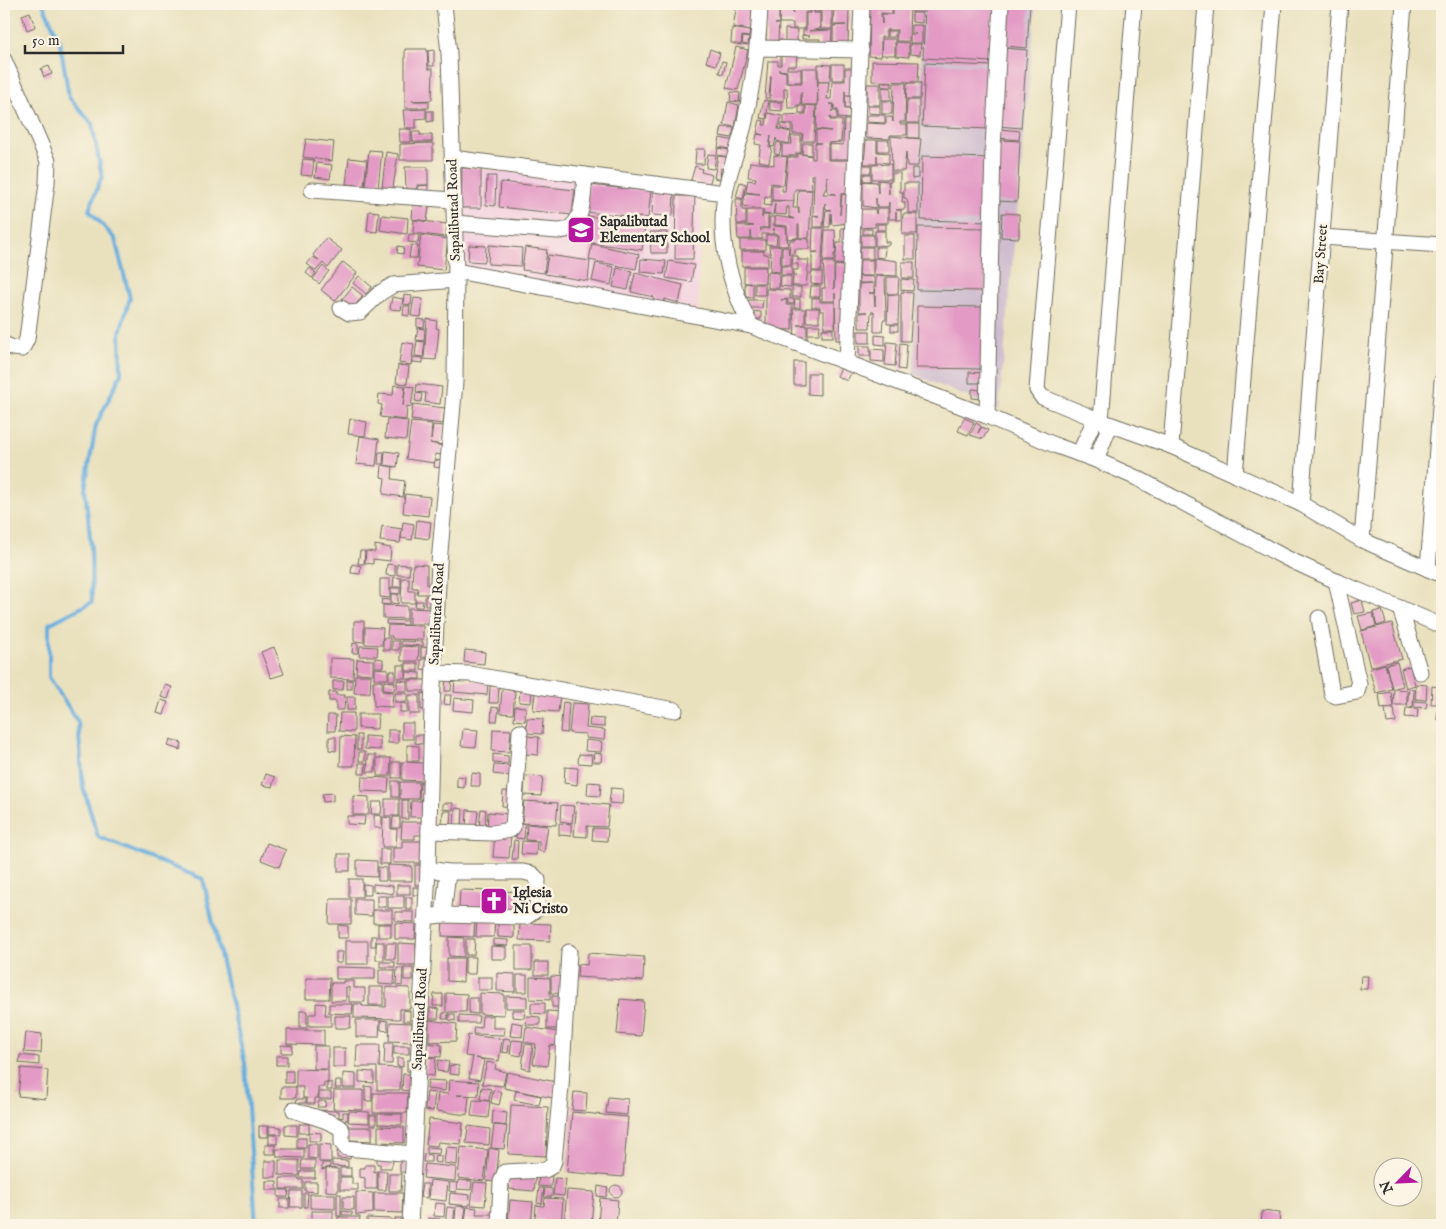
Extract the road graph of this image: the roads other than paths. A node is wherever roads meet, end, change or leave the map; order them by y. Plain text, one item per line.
1 (444, 4) edge
2 (760, 4) edge
3 (862, 4) edge
4 (1001, 4) edge
5 (1068, 4) edge
6 (1134, 4) edge
7 (1206, 4) edge
8 (1274, 4) edge
9 (1340, 4) edge
10 (1404, 4) edge
11 (759, 48) junction
12 (861, 50) junction
13 (4, 60) edge
14 (452, 158) junction
15 (585, 175) junction
16 (312, 190) dead end
17 (725, 194) junction
18 (453, 200) junction
19 (454, 223) junction
20 (1322, 238) junction
21 (1386, 242) junction
22 (1442, 245) edge
23 (456, 275) junction
24 (342, 308) dead end
25 (751, 326) junction
26 (4, 344) edge
27 (847, 362) junction
28 (1442, 381) edge
29 (987, 416) junction
30 (1102, 422) junction
31 (1171, 446) junction
32 (1080, 454) junction
33 (1096, 460) junction
34 (1236, 475) junction
35 (1302, 504) junction
36 (1362, 540) junction
37 (1428, 569) junction
38 (1442, 575) edge
39 (1336, 581) junction
40 (1400, 608) junction
41 (1319, 618) dead end
42 (1442, 626) edge
43 (1420, 672) dead end
44 (434, 673) junction
45 (675, 710) dead end
46 (520, 732) dead end
47 (429, 831) junction
48 (428, 869) junction
49 (448, 872) junction
50 (425, 915) junction
51 (443, 915) junction
52 (570, 952) dead end
53 (294, 1110) dead end
54 (413, 1154) junction
55 (410, 1225) edge
56 (498, 1225) edge

1 - 14 street, Sapalibutad Road
2 - 11 street
3 - 12 street
4 - 29 street
5 - 30 street
6 - 30 street
7 - 31 street
8 - 34 street
9 - 20 street, Bay Street
10 - 21 street
11 - 12 street
11 - 17 street
12 - 27 street
13 - 26 street
14 - 15 street
14 - 18 street, Sapalibutad Road
15 - 17 street
15 - 19 street
16 - 18 street
17 - 25 street
18 - 19 street, Sapalibutad Road
19 - 23 street, Sapalibutad Road
20 - 21 street
20 - 35 street, Bay Street
21 - 22 street
21 - 36 street
23 - 24 street
23 - 25 street
23 - 44 street, Sapalibutad Road
25 - 27 street
27 - 29 street
28 - 37 street
29 - 32 street
30 - 31 street
30 - 32 street
30 - 33 street
31 - 34 street
32 - 33 street
33 - 39 street
34 - 35 street
35 - 36 street
36 - 37 street
37 - 38 street
39 - 40 street
39 - 41 street
40 - 42 street
40 - 43 street
44 - 45 street
44 - 47 street, Sapalibutad Road
46 - 47 street
47 - 48 street, Sapalibutad Road
48 - 49 street
48 - 50 street, Sapalibutad Road
49 - 51 street
49 - 51 street
50 - 51 street
50 - 54 street, Sapalibutad Road
52 - 56 street
53 - 54 street
54 - 55 street, Sapalibutad Road

